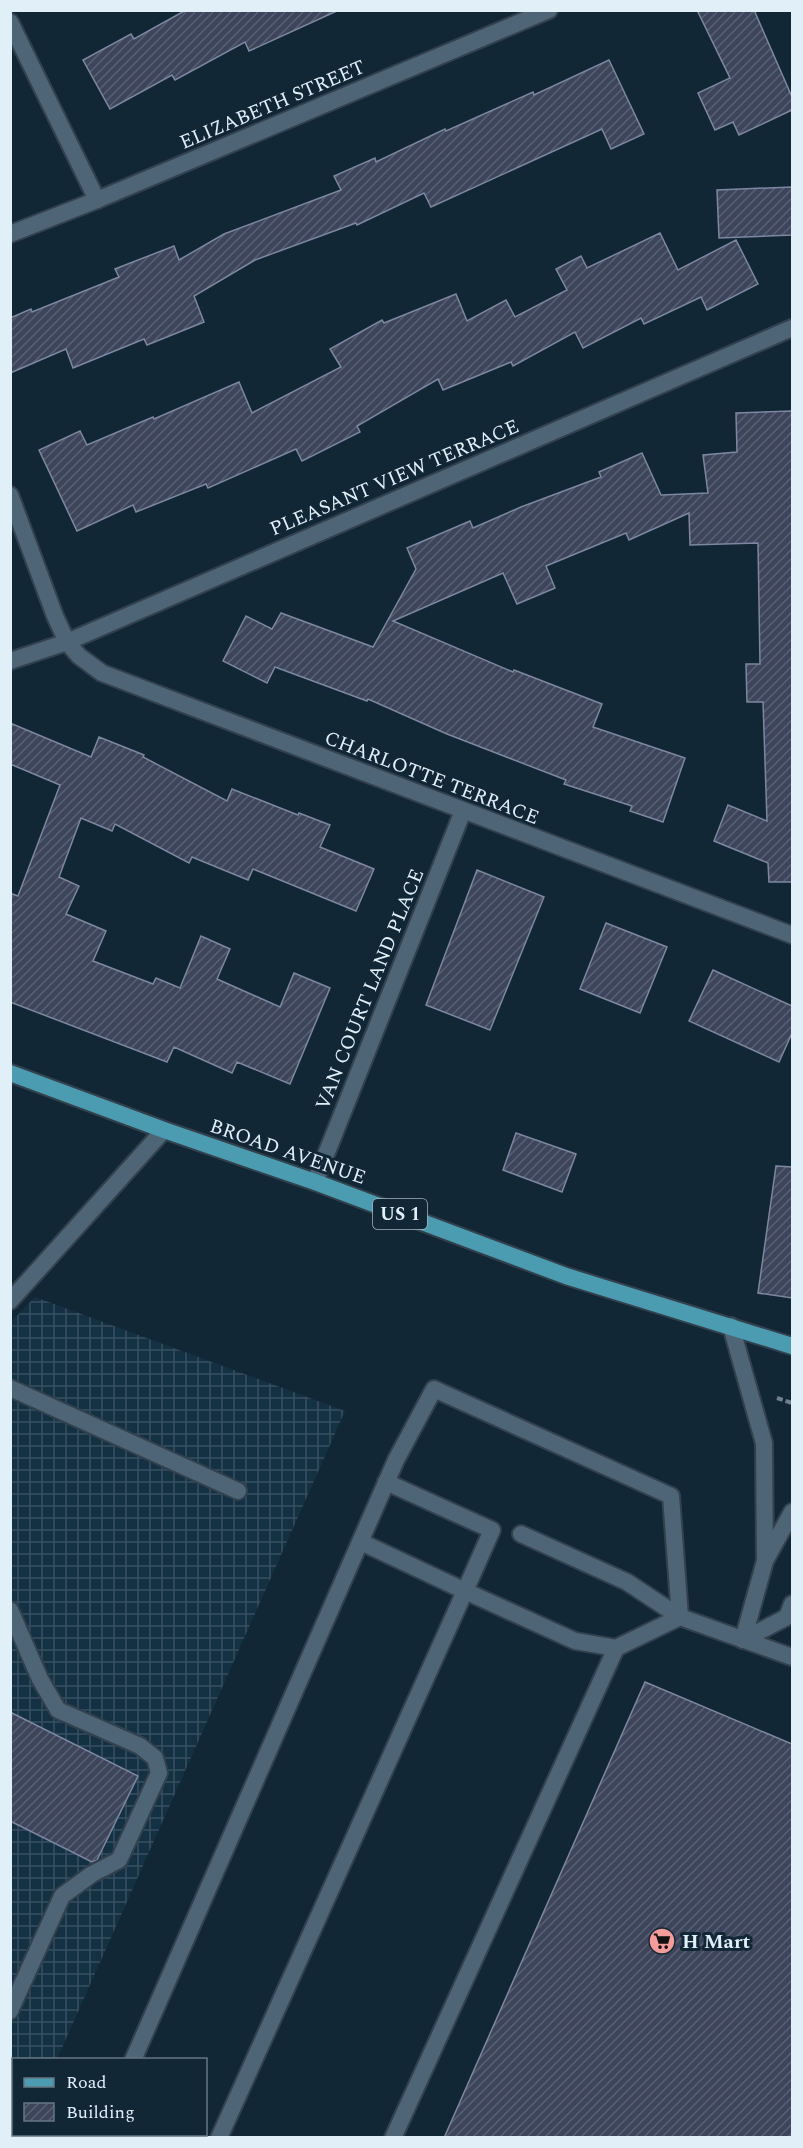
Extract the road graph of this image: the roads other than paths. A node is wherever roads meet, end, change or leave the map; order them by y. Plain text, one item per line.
1 (549, 10) edge
2 (10, 22) edge
3 (97, 200) junction
4 (10, 234) edge
5 (792, 327) edge
6 (10, 495) edge
7 (68, 642) junction
8 (10, 661) edge
9 (463, 811) junction
10 (792, 935) edge
11 (10, 1073) edge
12 (164, 1130) junction
13 (315, 1182) junction
14 (10, 1301) edge
15 (731, 1326) junction
16 (792, 1346) edge
17 (10, 1388) edge
18 (386, 1482) junction
19 (238, 1491) dead end
20 (792, 1512) edge
21 (521, 1534) dead end
22 (361, 1542) junction
23 (765, 1561) junction
24 (465, 1591) junction
25 (792, 1604) edge
26 (10, 1610) edge
27 (680, 1617) junction
28 (742, 1640) junction
29 (616, 1648) junction
30 (792, 1657) edge
31 (10, 2011) edge
32 (135, 2058) edge
33 (219, 2138) edge
34 (393, 2138) edge

1 - 3 street, ELIZABETH STREET
2 - 3 street
3 - 4 street, ELIZABETH STREET
5 - 7 street, PLEASANT VIEW TERRACE
6 - 7 street, CHARLOTTE TERRACE
7 - 8 street, PLEASANT VIEW TERRACE
7 - 9 street, CHARLOTTE TERRACE
9 - 10 street, CHARLOTTE TERRACE
9 - 13 street, VAN COURT LAND PLACE
11 - 12 main road, BROAD AVENUE / US 1
12 - 13 main road, BROAD AVENUE / US 1
12 - 14 street
13 - 15 main road, BROAD AVENUE / US 1
15 - 16 main road, BROAD AVENUE / US 1
15 - 23 street
17 - 19 street
18 - 22 street
18 - 24 street
18 - 27 street
20 - 23 street
21 - 27 street
22 - 24 street
22 - 32 street
23 - 28 street
24 - 29 street
24 - 33 street
25 - 28 street
26 - 31 street
27 - 28 street
27 - 29 street
28 - 30 street
29 - 34 street

